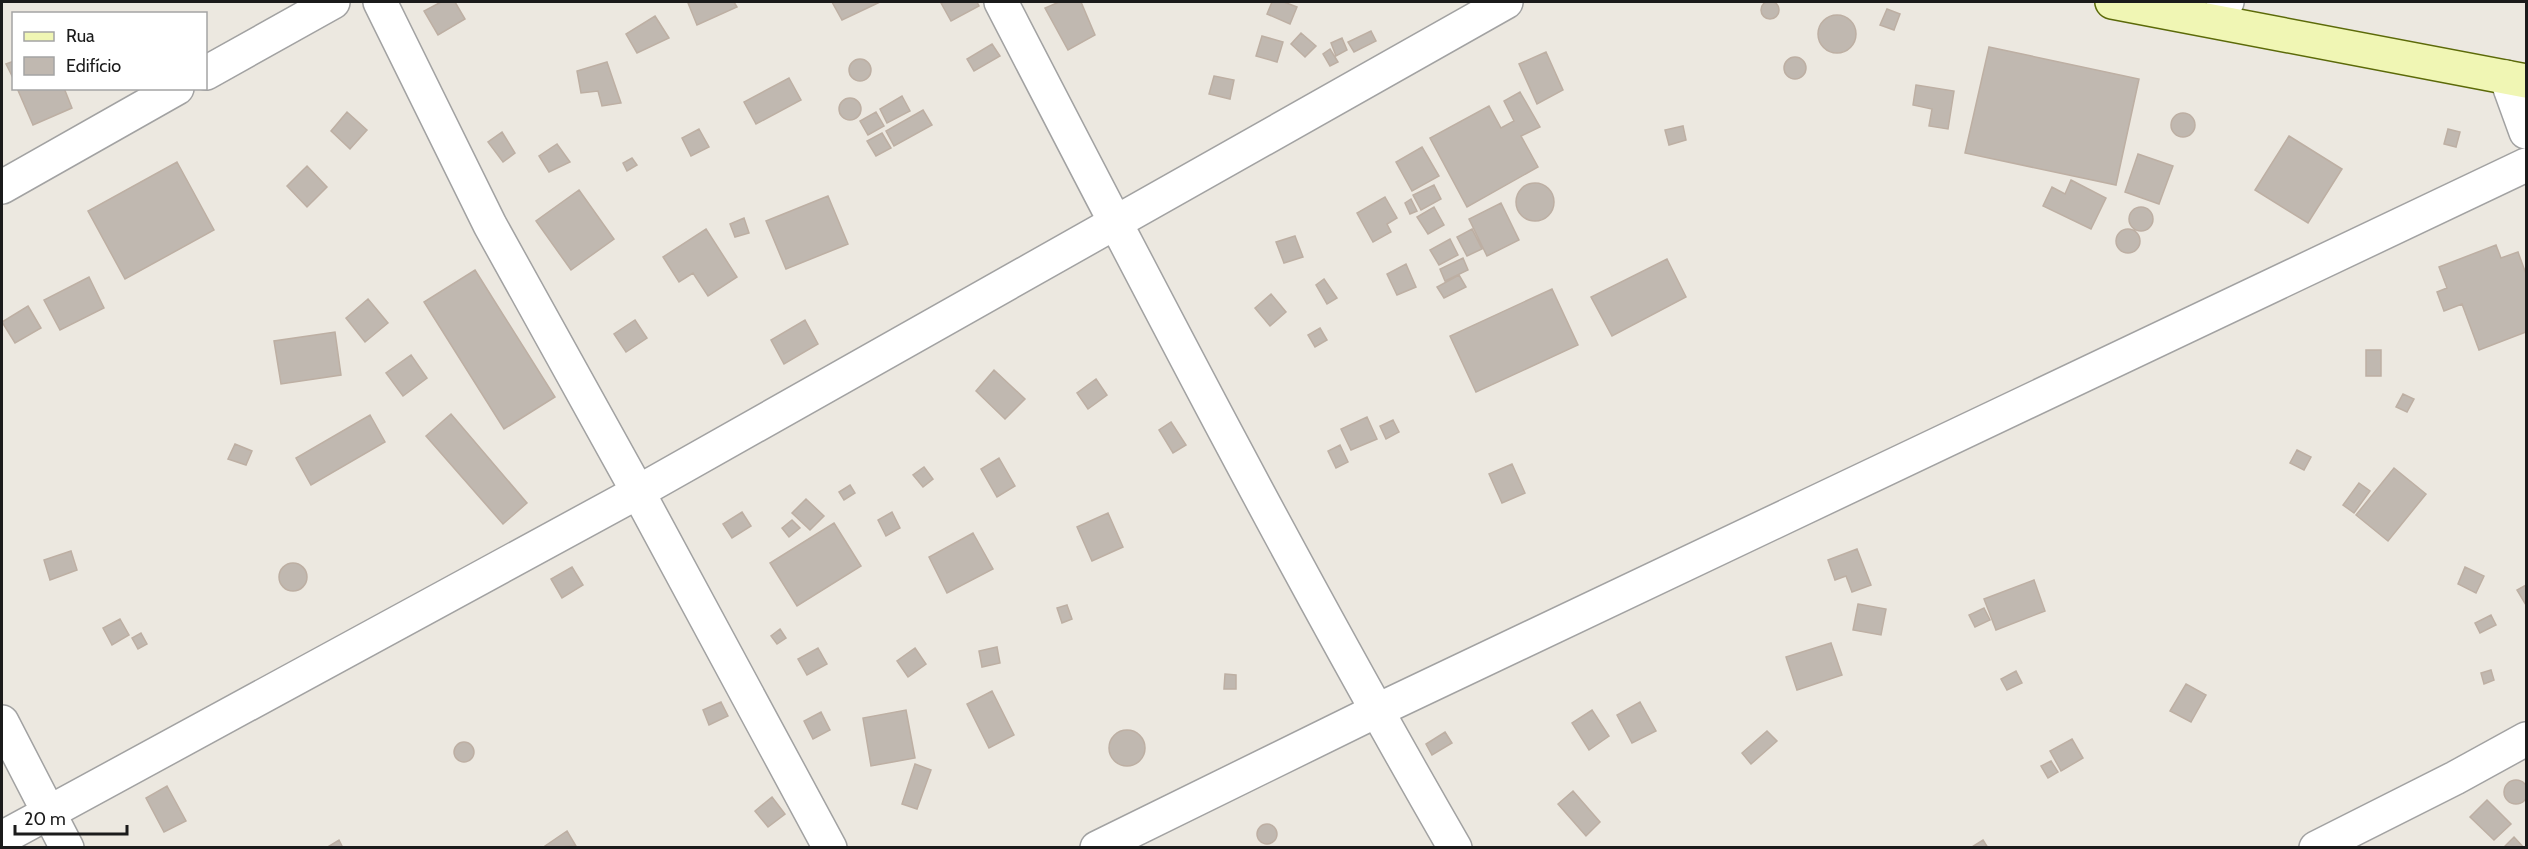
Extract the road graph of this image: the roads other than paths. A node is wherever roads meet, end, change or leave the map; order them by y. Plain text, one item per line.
1 (333, 2) edge
2 (380, 2) edge
3 (1001, 2) edge
4 (1506, 2) edge
5 (2112, 2) edge
6 (2221, 11) edge
7 (207, 72) edge
8 (2516, 79) edge
9 (173, 90) edge
10 (2526, 132) edge
11 (2526, 165) edge
12 (2, 187) edge
13 (1114, 221) junction
14 (638, 492) junction
15 (1376, 711) junction
16 (2, 722) edge
17 (2526, 739) edge
18 (48, 812) junction
19 (2, 838) edge
20 (67, 848) edge
21 (830, 848) edge
22 (1097, 848) edge
23 (1455, 848) edge
24 (2316, 848) edge

1 - 7 street
2 - 14 street
3 - 13 street
4 - 13 street
5 - 6 main road
6 - 8 main road
8 - 10 street
9 - 12 street
11 - 15 street
13 - 14 street
13 - 15 street
14 - 18 street
14 - 21 street
15 - 22 street
15 - 23 street
16 - 18 street
17 - 24 street
18 - 19 street
18 - 20 street

